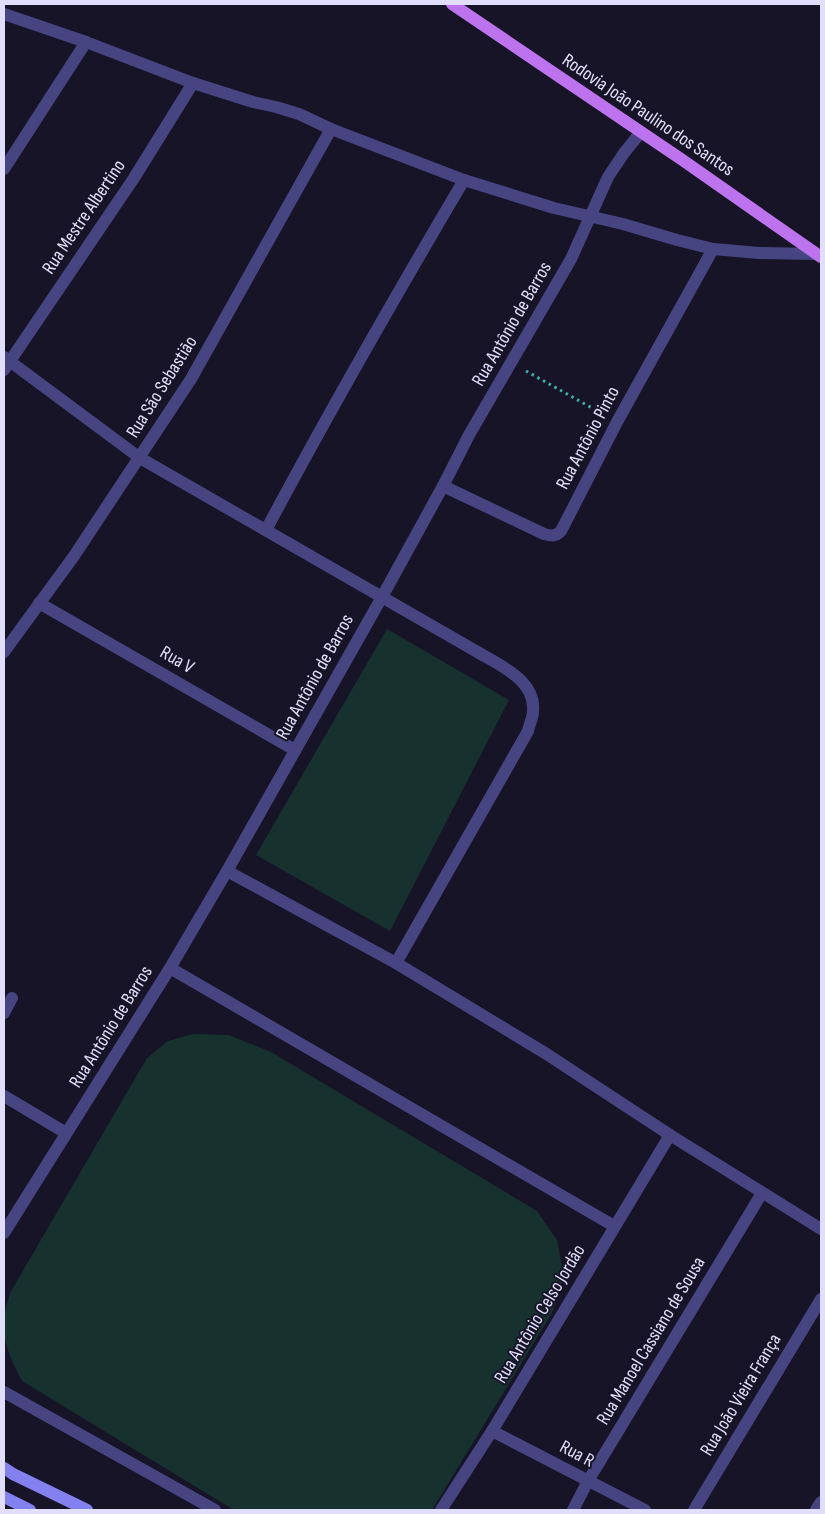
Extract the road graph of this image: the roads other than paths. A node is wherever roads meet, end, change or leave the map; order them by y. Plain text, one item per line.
1 (452, 4) edge
2 (4, 14) edge
3 (86, 42) junction
4 (193, 84) junction
5 (331, 129) junction
6 (641, 132) junction
7 (4, 170) edge
8 (464, 180) junction
9 (590, 217) junction
10 (713, 249) junction
11 (818, 256) edge
12 (6, 363) edge
13 (140, 458) junction
14 (443, 486) junction
15 (266, 530) junction
16 (382, 597) junction
17 (39, 602) junction
18 (4, 652) edge
19 (295, 750) junction
20 (227, 871) junction
21 (396, 963) junction
22 (170, 968) junction
23 (12, 998) dead end
24 (4, 1013) edge
25 (4, 1096) edge
26 (66, 1133) junction
27 (670, 1135) junction
28 (762, 1193) junction
29 (614, 1226) junction
30 (821, 1229) edge
31 (4, 1233) edge
32 (821, 1300) edge
33 (4, 1392) edge
34 (492, 1431) junction
35 (4, 1468) edge
36 (588, 1481) junction
37 (4, 1497) edge
38 (821, 1502) edge
39 (30, 1510) edge
40 (87, 1510) edge
41 (215, 1510) edge
42 (441, 1510) edge
43 (573, 1510) edge
44 (645, 1510) edge
45 (694, 1510) edge
46 (816, 1510) edge

1 - 6 main road, Rodovia João Paulino dos Santos
2 - 3 street
3 - 4 street
3 - 7 street
4 - 5 street
4 - 12 street, Rua Mestre Albertino
5 - 8 street
5 - 13 street, Rua São Sebastião
6 - 9 street, Rua Antônio de Barros
6 - 11 main road, Rodovia João Paulino dos Santos
8 - 9 street
8 - 15 street
9 - 10 street
9 - 14 street, Rua Antônio de Barros
10 - 11 street
10 - 14 street, Rua Antônio Pinto
12 - 13 street
13 - 15 street
13 - 17 street, Rua São Sebastião
14 - 16 street, Rua Antônio de Barros
15 - 16 street
16 - 19 street, Rua Antônio de Barros
16 - 21 street
17 - 18 street, Rua São Sebastião
17 - 19 street, Rua V
19 - 20 street, Rua Antônio de Barros
20 - 21 street
20 - 22 street, Rua Antônio de Barros
21 - 27 street
22 - 26 street, Rua Antônio de Barros
22 - 29 street
23 - 24 street
25 - 26 street
26 - 31 street, Rua Antônio de Barros
27 - 28 street
27 - 29 street, Rua Antônio Celso Jordão
28 - 30 street
28 - 36 street, Rua Manoel Cassiano de Sousa
29 - 34 street, Rua Antônio Celso Jordão
32 - 45 street, Rua João Vieira França
33 - 41 street
34 - 36 street, Rua R
34 - 42 street, Rua Antônio Celso Jordão
35 - 40 main road
36 - 43 street, Rua Manoel Cassiano de Sousa
36 - 44 street, Rua R
37 - 39 main road
38 - 46 street

